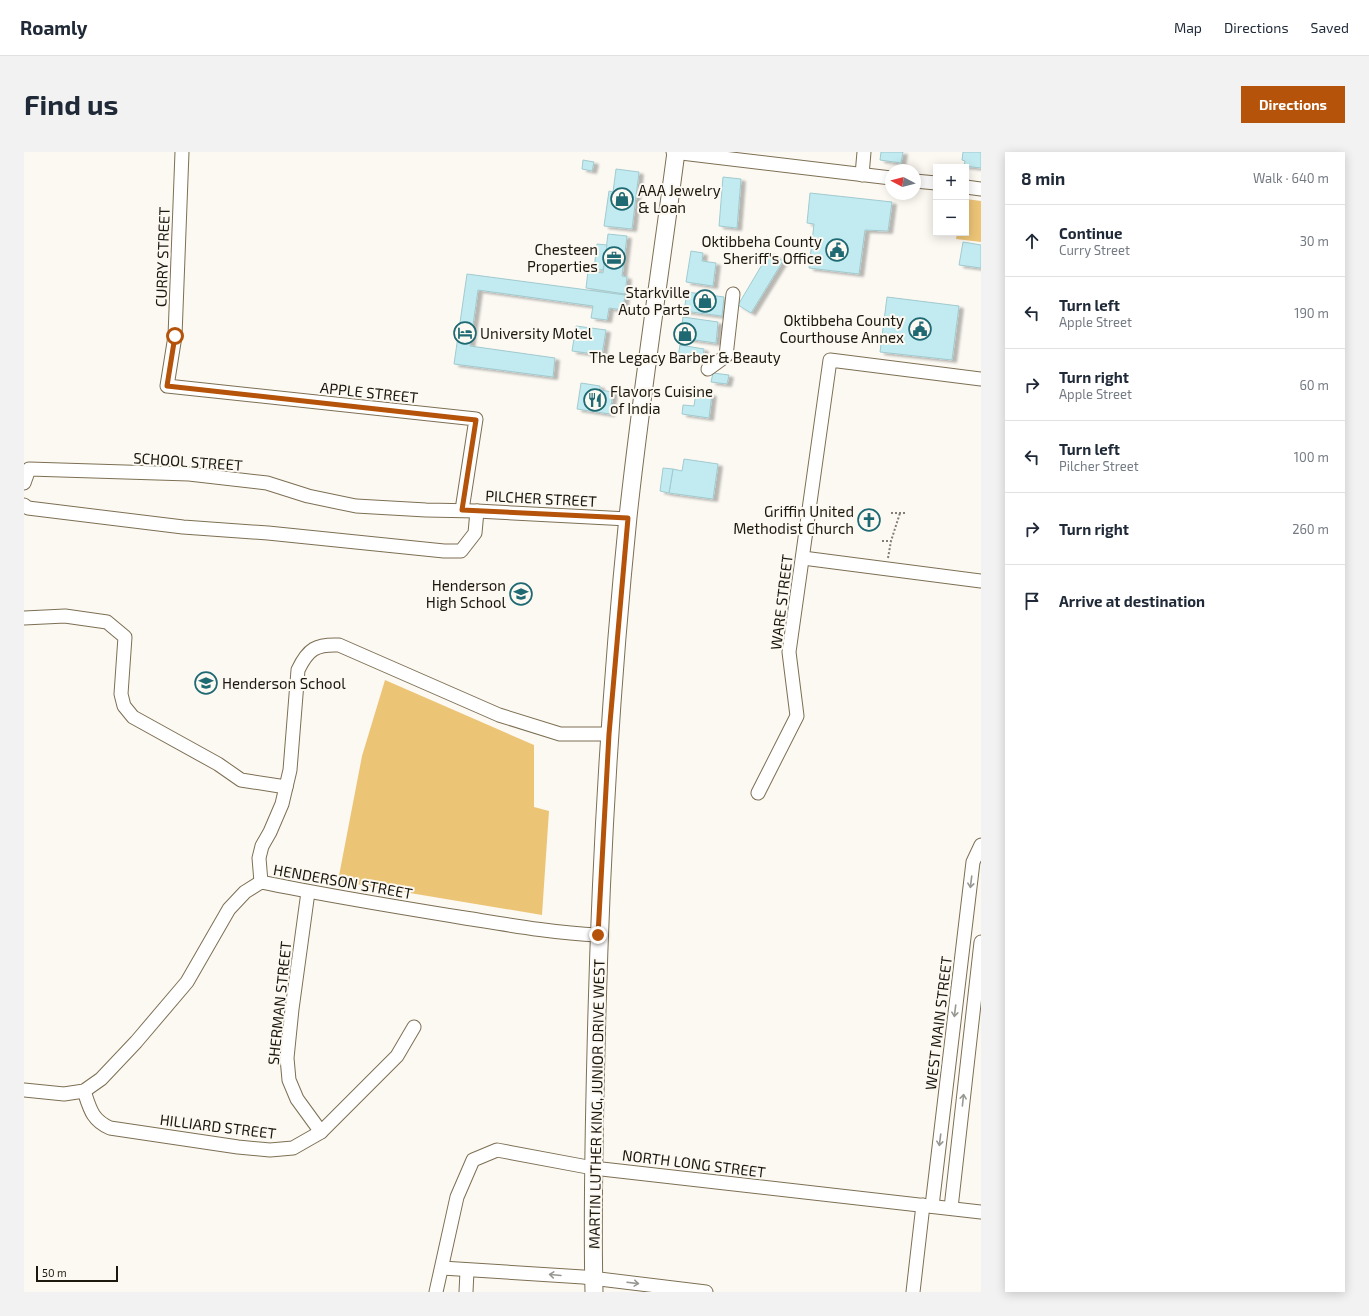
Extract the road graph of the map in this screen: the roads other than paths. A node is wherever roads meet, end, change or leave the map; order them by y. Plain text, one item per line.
1 (182, 152) edge
2 (673, 152) edge
3 (676, 152) edge
4 (864, 152) edge
5 (862, 175) junction
6 (885, 177) edge
7 (921, 182) edge
8 (933, 184) edge
9 (969, 187) edge
10 (981, 189) edge
11 (733, 294) dead end
12 (708, 369) dead end
13 (981, 379) edge
14 (167, 386) joint
15 (24, 483) edge
16 (24, 504) edge
17 (356, 506) joint
18 (462, 510) junction
19 (477, 511) junction
20 (628, 518) junction
21 (803, 558) junction
22 (981, 581) edge
23 (24, 618) edge
24 (609, 734) junction
25 (286, 787) junction
26 (758, 793) dead end
27 (981, 844) edge
28 (977, 863) edge
29 (261, 882) junction
30 (308, 892) junction
31 (598, 935) junction
32 (981, 942) edge
33 (414, 1027) dead end
34 (24, 1090) edge
35 (84, 1091) junction
36 (320, 1132) junction
37 (593, 1168) junction
38 (927, 1206) junction
39 (951, 1208) junction
40 (981, 1212) edge
41 (442, 1268) junction
42 (467, 1271) junction
43 (594, 1285) edge
44 (436, 1292) edge
45 (466, 1292) edge
46 (706, 1292) edge
47 (913, 1292) edge

1 - 14 street, CURRY STREET
2 - 3 street
3 - 5 street
3 - 20 main road, MARTIN LUTHER KING, JUNIOR DRIVE WEST
4 - 5 street
5 - 6 street
7 - 8 street
9 - 10 street
11 - 12 street
13 - 21 street, WARE STREET
14 - 18 street, APPLE STREET
15 - 17 street, SCHOOL STREET
16 - 19 street
17 - 18 street, PILCHER STREET
18 - 19 street, PILCHER STREET
19 - 20 street, PILCHER STREET
20 - 24 main road, MARTIN LUTHER KING, JUNIOR DRIVE WEST
21 - 22 street
21 - 26 street, WARE STREET
23 - 25 street
24 - 25 street
24 - 31 main road, MARTIN LUTHER KING, JUNIOR DRIVE WEST
25 - 29 street
27 - 28 street, WEST MAIN STREET
28 -> 38 street, WEST MAIN STREET
29 - 30 street, HENDERSON STREET
29 - 35 street, HENDERSON STREET
30 - 31 street, HENDERSON STREET
30 - 36 street, SHERMAN STREET
31 - 37 main road, MARTIN LUTHER KING, JUNIOR DRIVE WEST
39 -> 32 street
33 - 36 street, HILLIARD STREET
34 - 35 street
35 - 36 street, HILLIARD STREET
37 - 38 street, NORTH LONG STREET
37 - 41 street, NORTH LONG STREET
37 - 43 main road, MARTIN LUTHER KING, JUNIOR DRIVE WEST
38 - 39 street, NORTH LONG STREET
38 - 47 street, WEST MAIN STREET
39 - 40 street, NORTH LONG STREET
41 - 42 street
41 - 44 street, NORTH LONG STREET
43 -> 42 street
42 - 45 street
43 -> 46 street

